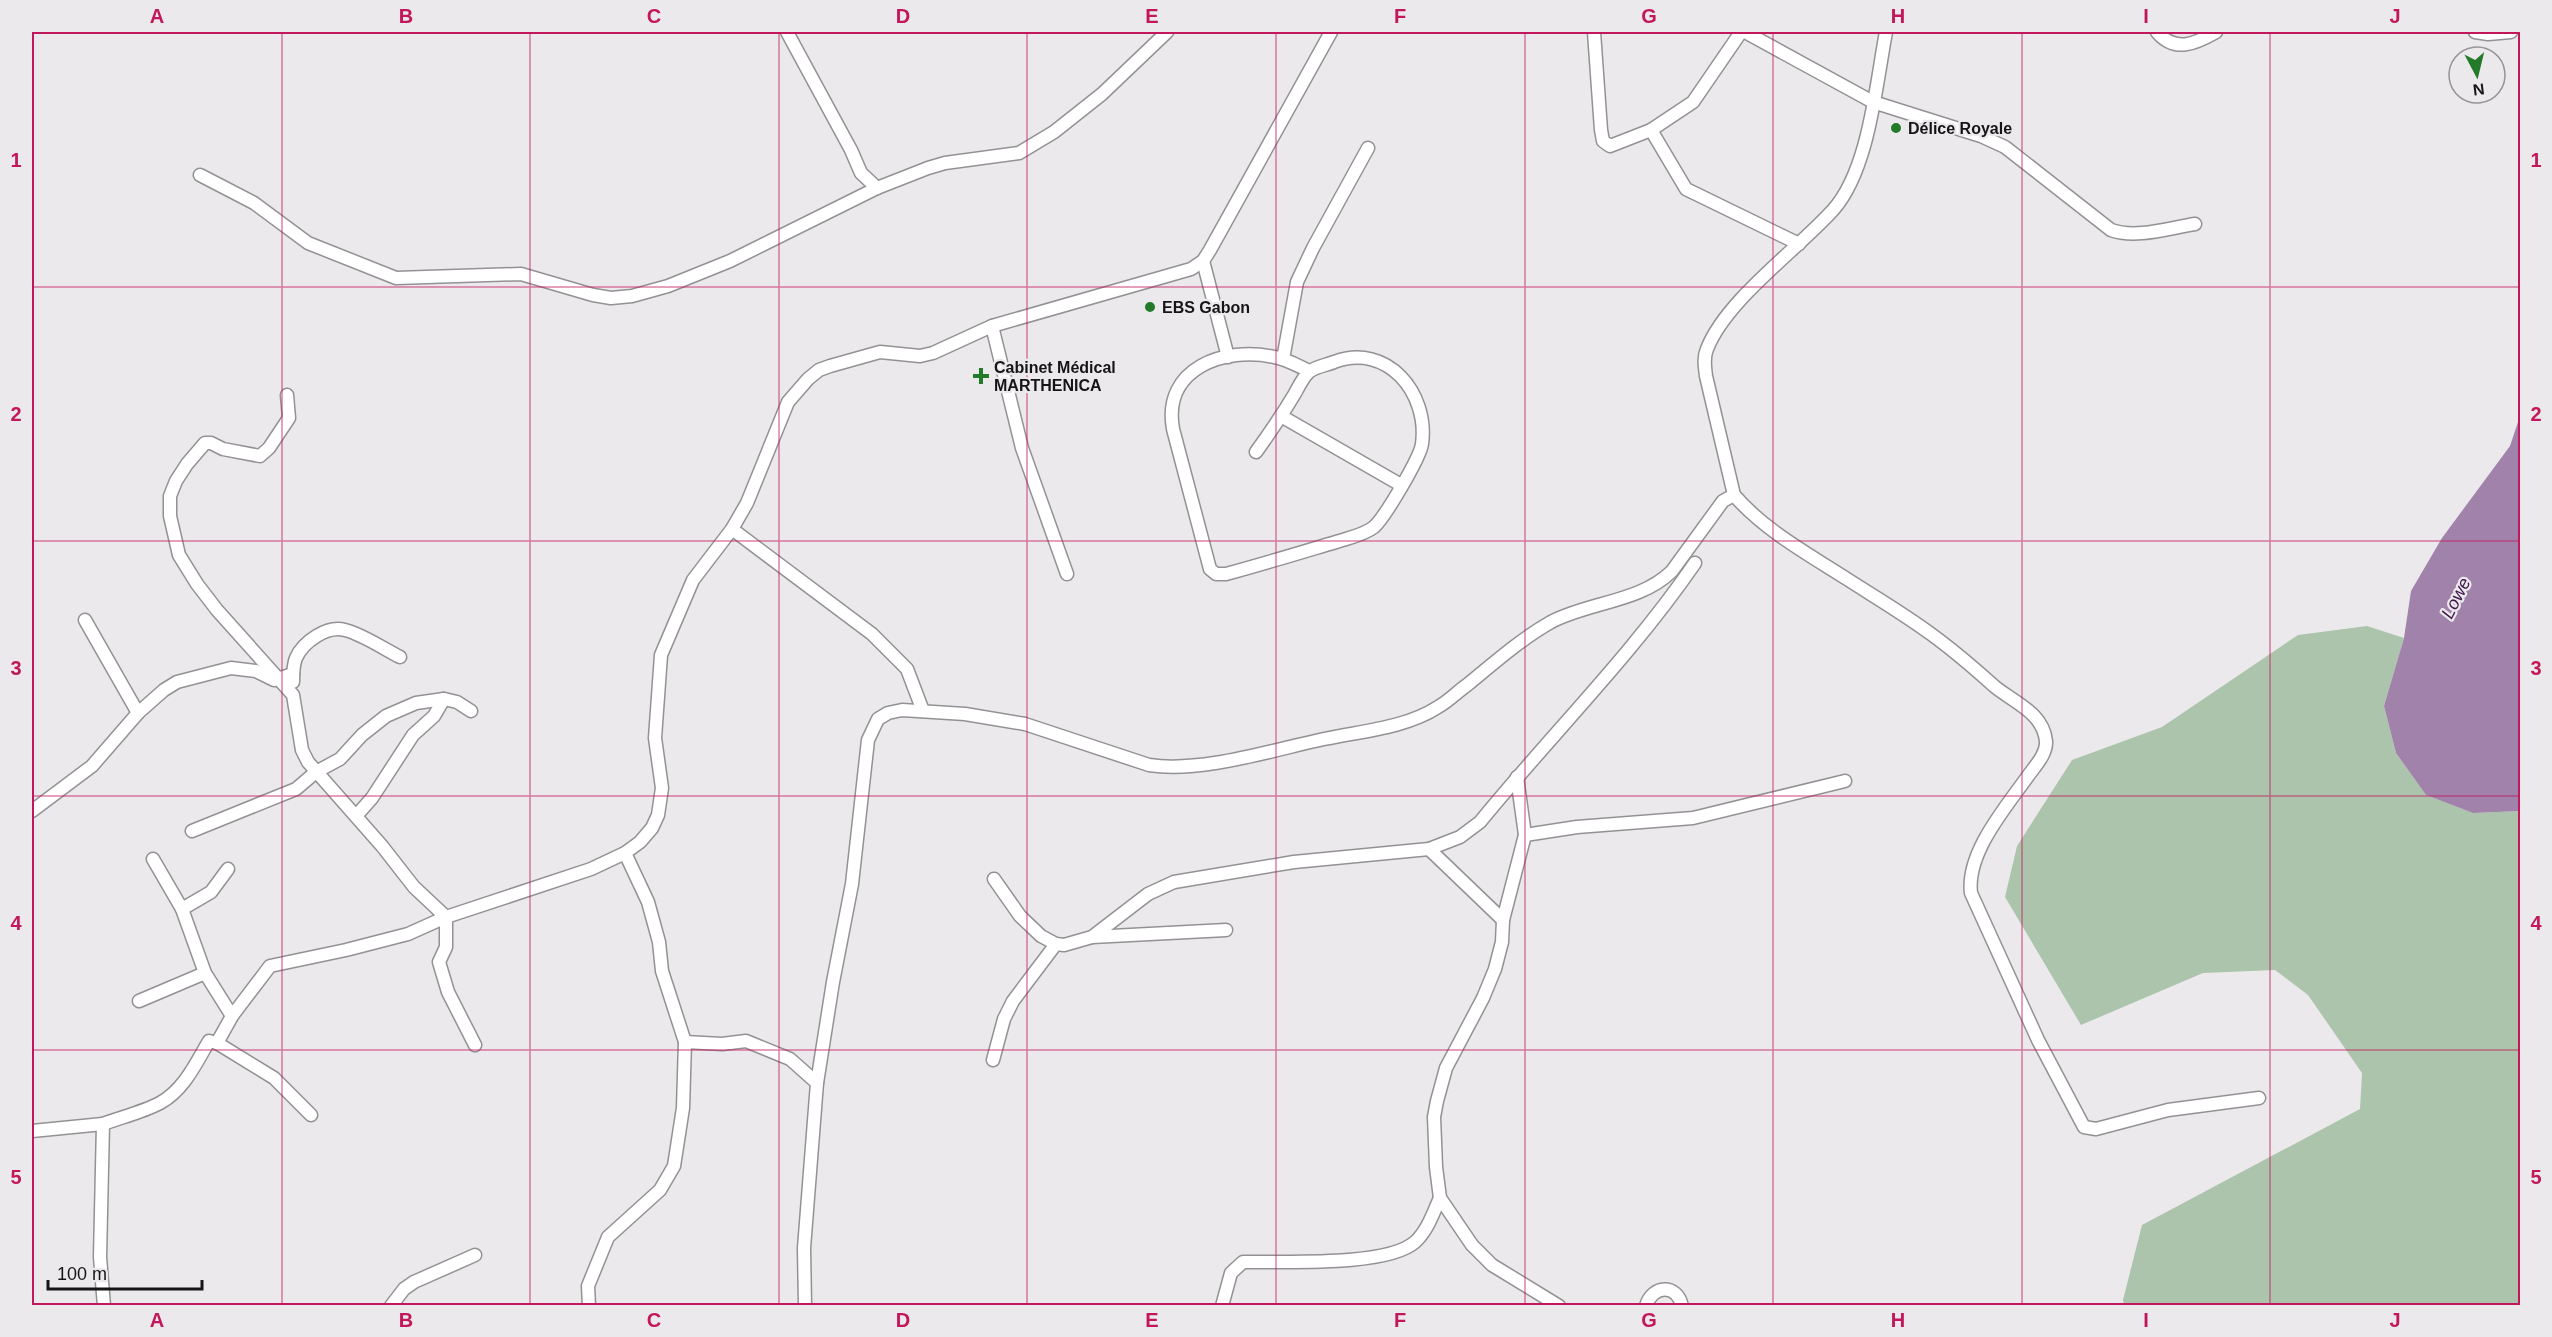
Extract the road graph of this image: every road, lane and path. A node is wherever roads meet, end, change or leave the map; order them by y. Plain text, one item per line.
1 (787, 32) edge
2 (1167, 32) edge
3 (1331, 32) edge
4 (1594, 32) edge
5 (1743, 32) edge
6 (1886, 32) edge
7 (2157, 32) edge
8 (2216, 32) edge
9 (2475, 32) edge
10 (2511, 32) edge
11 (1873, 102) junction
12 (1652, 130) junction
13 (1368, 148) dead end
14 (200, 175) dead end
15 (878, 188) junction
16 (2195, 224) dead end
17 (1799, 244) junction
18 (1203, 261) junction
19 (992, 326) junction
20 (1228, 357) junction
21 (1283, 359) junction
22 (1309, 371) junction
23 (287, 395) dead end
24 (1281, 416) junction
25 (1256, 453) dead end
26 (1401, 485) junction
27 (1734, 495) junction
28 (732, 529) junction
29 (1695, 563) dead end
30 (1067, 574) dead end
31 (85, 620) dead end
32 (400, 657) dead end
33 (293, 674) junction
34 (280, 679) junction
35 (293, 695) junction
36 (444, 699) junction
37 (471, 711) dead end
38 (923, 711) junction
39 (138, 712) junction
40 (316, 772) junction
41 (1517, 777) junction
42 (1845, 781) dead end
43 (37, 802) edge
44 (32, 811) edge
45 (357, 816) junction
46 (192, 831) dead end
47 (1525, 835) junction
48 (1429, 849) junction
49 (625, 854) junction
50 (153, 859) dead end
51 (228, 869) dead end
52 (994, 879) dead end
53 (182, 909) junction
54 (446, 917) junction
55 (1503, 920) junction
56 (1226, 930) dead end
57 (1092, 937) junction
58 (1056, 944) junction
59 (205, 973) junction
60 (139, 1001) dead end
61 (232, 1016) junction
62 (685, 1042) junction
63 (217, 1043) junction
64 (474, 1045) dead end
65 (993, 1060) dead end
66 (817, 1083) junction
67 (2259, 1098) dead end
68 (311, 1115) dead end
69 (103, 1124) junction
70 (32, 1131) edge
71 (1440, 1198) junction
72 (475, 1254) dead end
73 (104, 1305) edge
74 (391, 1305) edge
75 (589, 1305) edge
76 (805, 1305) edge
77 (1222, 1305) edge
78 (1558, 1305) edge
79 (1646, 1305) edge
80 (1682, 1305) edge

1 - 15 street
2 - 15 street
3 - 18 street
4 - 12 street
5 - 11 street
5 - 12 street
6 - 11 street
7 - 8 street
9 - 10 street
11 - 16 street
11 - 17 street
12 - 17 street
13 - 21 street
14 - 15 street
17 - 27 street
18 - 19 street
18 - 20 street
19 - 28 street
19 - 30 street
20 - 21 street
20 - 26 street
21 - 22 street
22 - 24 street
22 - 26 street
23 - 34 street
24 - 25 street
24 - 26 street
27 - 38 street
27 - 67 street
28 - 38 street
28 - 49 street
29 - 41 street
31 - 39 street
32 - 33 street
33 - 34 street
33 - 35 street
34 - 35 street
34 - 39 street
35 - 40 street
36 - 37 street
36 - 40 street
36 - 45 street
38 - 66 street
39 - 43 street
40 - 45 street
40 - 46 street
41 - 47 street
41 - 48 street
42 - 47 street
43 - 44 street
45 - 54 street
47 - 55 street
48 - 55 street
48 - 57 street
49 - 54 street
49 - 62 street
50 - 53 street
51 - 53 street
52 - 58 street
53 - 59 street
54 - 61 street
54 - 64 street
55 - 71 street
56 - 57 street
57 - 58 street
58 - 65 street
59 - 60 street
59 - 61 street
61 - 63 street
62 - 66 street
62 - 75 street
63 - 68 street
63 - 69 street
66 - 76 street
69 - 70 street
69 - 73 street
71 - 77 street
71 - 78 street
72 - 74 street
79 - 80 street

